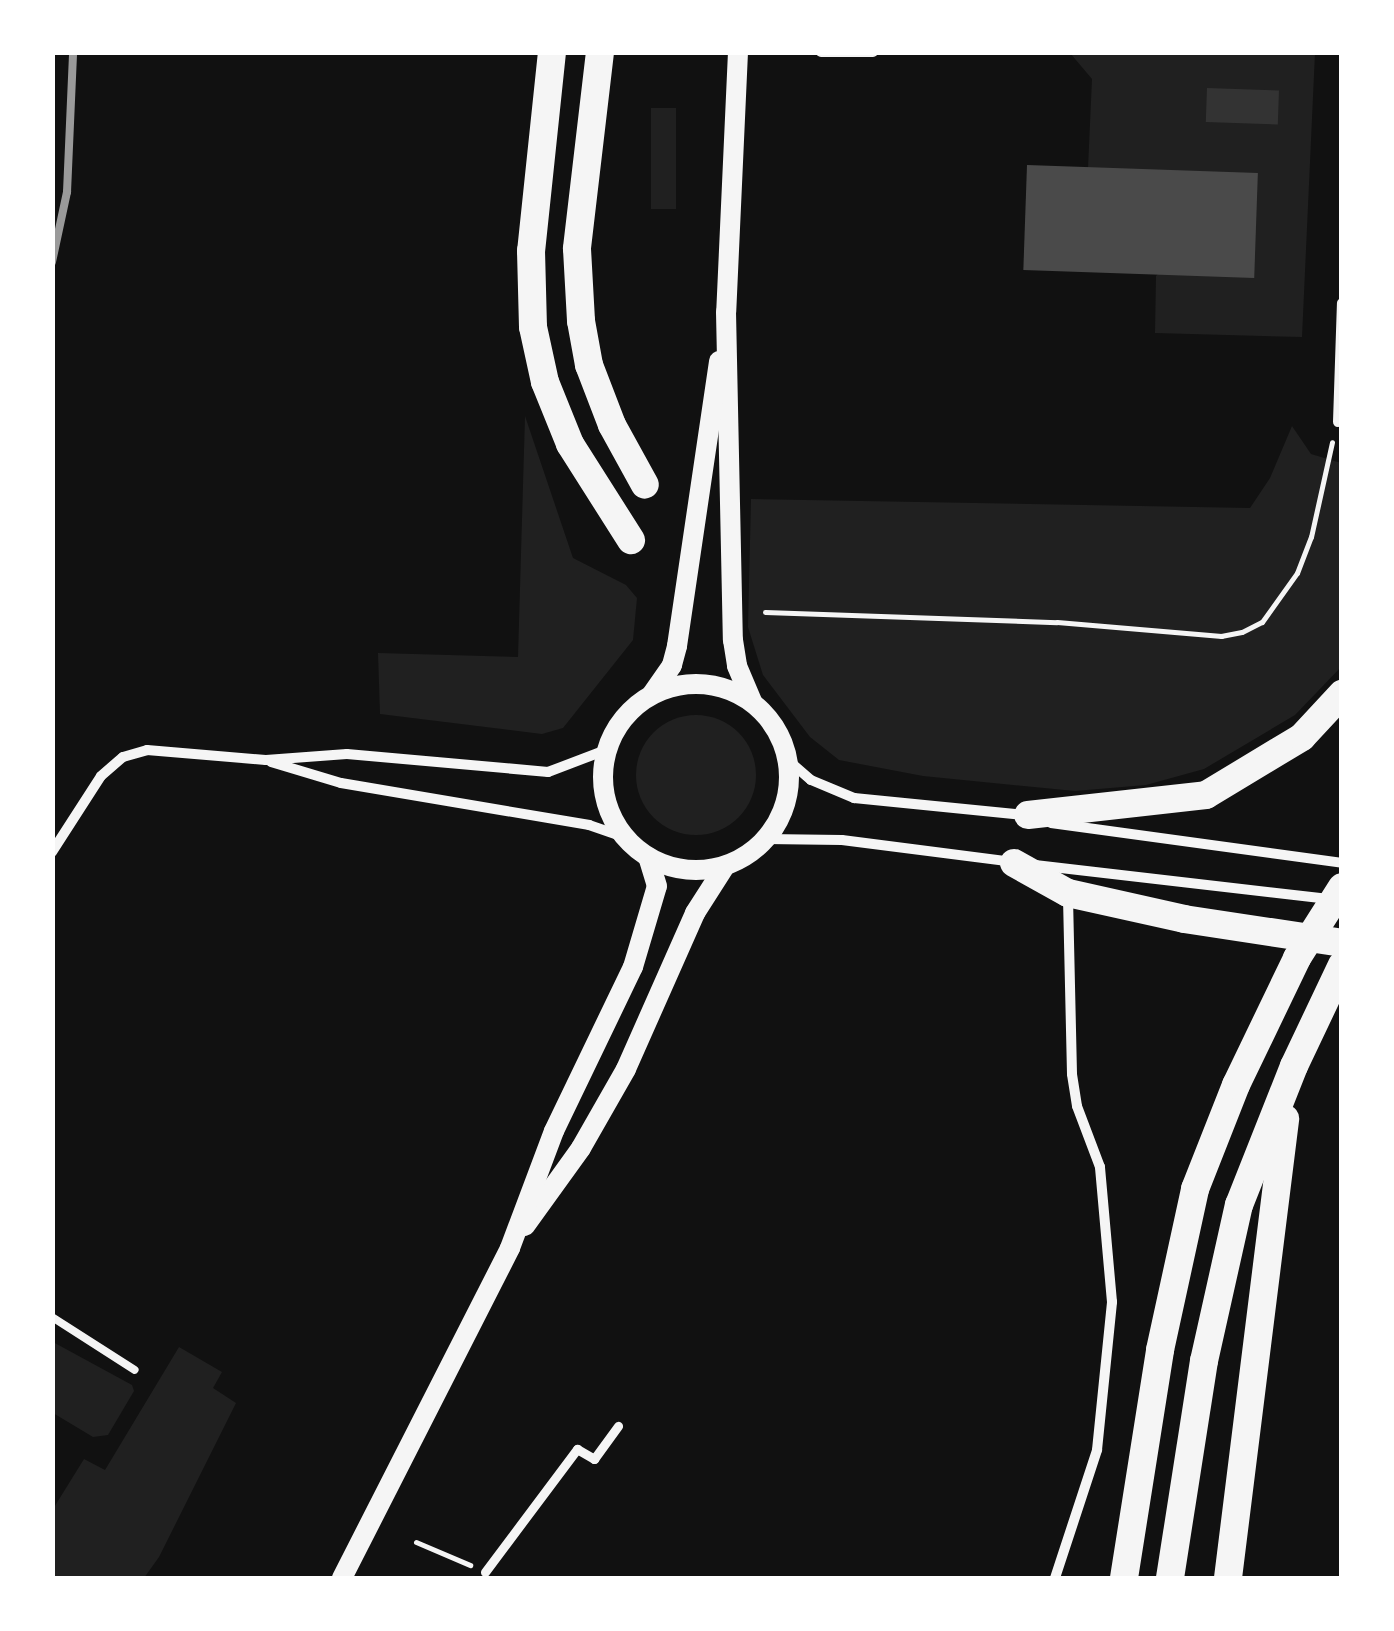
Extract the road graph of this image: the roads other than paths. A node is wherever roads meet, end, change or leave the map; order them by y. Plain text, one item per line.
1 (552, 52) edge
2 (600, 52) edge
3 (738, 52) edge
4 (821, 52) edge
5 (873, 52) edge
6 (1342, 304) edge
7 (726, 312) junction
8 (1338, 422) road end
9 (645, 485) dead end
10 (631, 540) dead end
11 (652, 694) junction
12 (1342, 694) edge
13 (752, 701) junction
14 (606, 750) junction
15 (266, 760) junction
16 (788, 761) junction
17 (1028, 815) junction
18 (624, 837) junction
19 (766, 839) junction
20 (52, 852) edge
21 (648, 857) junction
22 (1014, 862) junction
23 (1342, 863) edge
24 (725, 866) junction
25 (1342, 887) edge
26 (1068, 892) junction
27 (1342, 900) edge
28 (1342, 943) edge
29 (1339, 969) edge
30 (1294, 1066) junction
31 (510, 1248) junction
32 (52, 1316) edge
33 (135, 1370) dead end
34 (618, 1426) dead end
35 (485, 1572) road end
36 (342, 1578) edge
37 (1055, 1578) edge
38 (1124, 1578) edge
39 (1170, 1578) edge
40 (1228, 1578) edge

1 - 10 highway
2 - 9 highway
3 - 7 main road
4 - 5 street
6 - 8 street
7 - 11 main road
7 - 13 main road
11 - 13 main road
11 - 14 main road
12 - 17 highway
13 - 16 main road
14 - 15 street
14 - 18 main road
15 - 18 street
15 - 20 street
16 - 17 street
16 - 19 main road
17 - 23 street
18 - 21 main road
19 - 22 street
19 - 24 main road
21 - 24 main road
21 - 31 main road
22 - 26 highway
22 - 27 street
24 - 31 main road
25 - 38 highway
26 - 28 highway
26 - 37 street
29 - 30 highway
30 - 39 highway
30 - 40 highway
31 - 36 main road
32 - 33 lane
34 - 35 street

